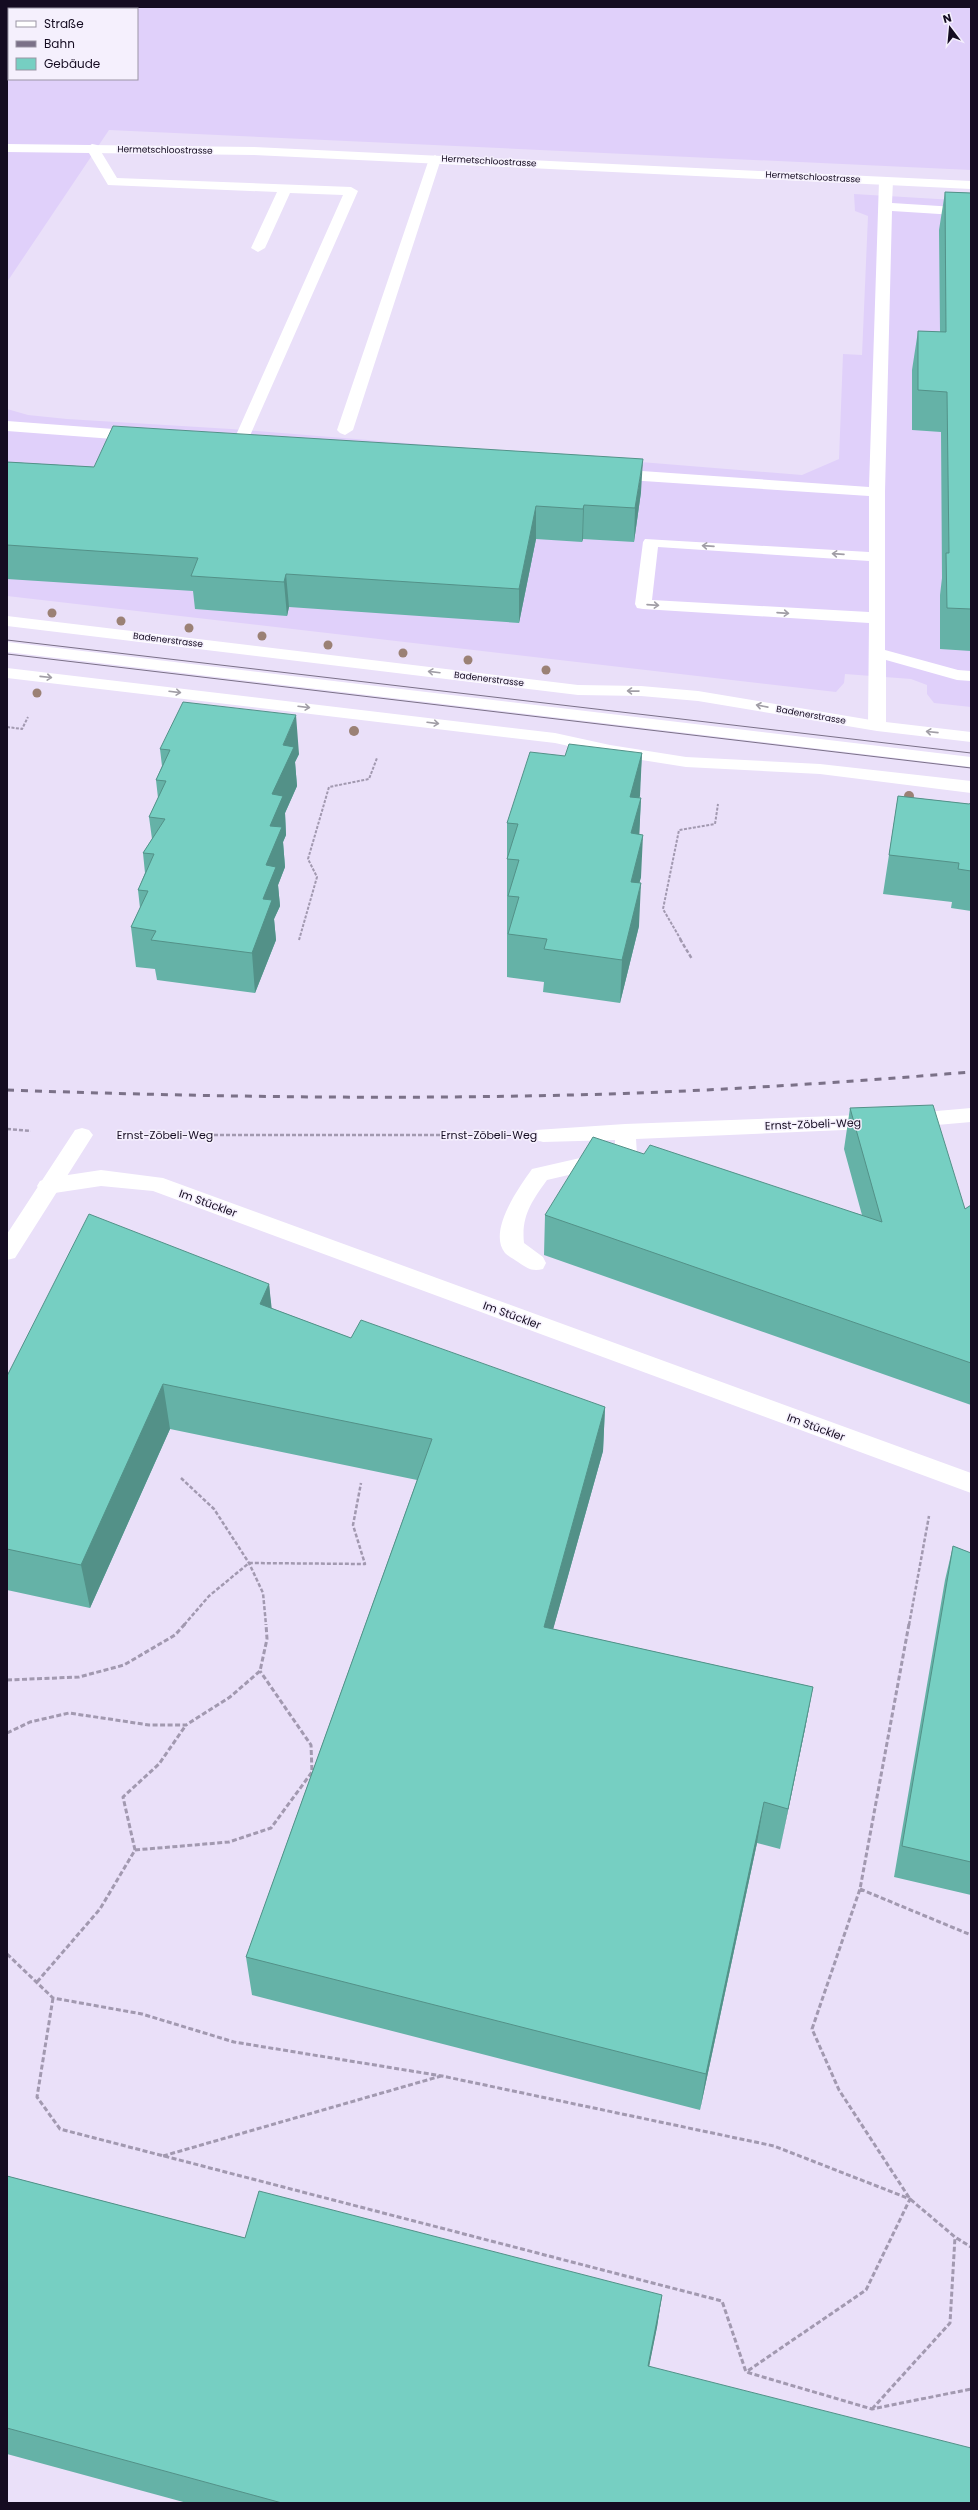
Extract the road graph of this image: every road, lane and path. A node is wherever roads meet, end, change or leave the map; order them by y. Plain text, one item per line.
1 (7, 148) edge
2 (92, 148) junction
3 (435, 159) junction
4 (886, 181) junction
5 (971, 185) edge
6 (285, 188) junction
7 (887, 207) junction
8 (971, 212) edge
9 (258, 248) dead end
10 (7, 426) edge
11 (345, 430) dead end
12 (153, 437) edge
13 (224, 443) edge
14 (240, 444) junction
15 (256, 446) edge
16 (601, 473) edge
17 (877, 492) junction
18 (877, 556) junction
19 (877, 618) junction
20 (7, 621) edge
21 (7, 647) edge
22 (878, 653) junction
23 (7, 673) edge
24 (971, 676) edge
25 (877, 726) junction
26 (7, 727) edge
27 (16, 728) dead end
28 (971, 737) edge
29 (971, 762) edge
30 (375, 763) dead end
31 (971, 787) edge
32 (718, 805) dead end
33 (299, 940) dead end
34 (692, 959) dead end
35 (971, 1115) edge
36 (7, 1129) edge
37 (625, 1132) junction
38 (82, 1135) junction
39 (543, 1135) joint
40 (48, 1186) junction
41 (7, 1252) edge
42 (535, 1263) dead end
43 (937, 1471) junction
44 (181, 1478) dead end
45 (361, 1483) dead end
46 (971, 1483) edge
47 (249, 1563) junction
48 (260, 1671) junction
49 (7, 1680) edge
50 (186, 1724) junction
51 (7, 1733) edge
52 (135, 1850) junction
53 (860, 1888) junction
54 (971, 1936) edge
55 (7, 1954) edge
56 (37, 1982) junction
57 (53, 1998) junction
58 (442, 2076) junction
59 (163, 2157) junction
60 (910, 2199) junction
61 (955, 2237) junction
62 (971, 2247) edge
63 (746, 2372) junction
64 (971, 2390) edge
65 (872, 2410) junction

1 - 2 street, Hermetschloostrasse
2 - 3 street, Hermetschloostrasse
2 - 6 street
3 - 4 street, Hermetschloostrasse
3 - 11 street
4 - 5 street, Hermetschloostrasse
4 - 7 street
6 - 9 street
6 - 14 street
7 - 8 street
7 - 17 street
10 - 12 street
13 - 14 street
14 - 15 street
16 - 17 street
17 - 18 street
18 - 19 street
18 -> 19 street
19 - 22 street
25 -> 20 street, Badenerstrasse
21 - 29 street
22 - 24 street
22 - 25 street
23 -> 31 street
28 -> 25 street, Badenerstrasse
26 - 27 path
30 - 33 path
32 - 34 path
35 - 37 street, Ernst-Zöbeli-Weg
36 - 38 path, Ernst-Zöbeli-Weg
37 - 39 street, Ernst-Zöbeli-Weg
37 - 42 street
38 - 39 path, Ernst-Zöbeli-Weg
38 - 40 street
40 - 41 street
40 - 43 street, Im Stückler
43 - 46 street, Im Stückler
43 - 53 path
44 - 47 path
45 - 47 path
47 - 48 path
47 - 49 path
48 - 50 path
48 - 52 path
50 - 51 path
50 - 52 path
52 - 56 path
53 - 54 path
53 - 60 path
55 - 56 path
56 - 57 path
57 - 58 path
57 - 59 path
58 - 59 path
58 - 60 path
59 - 63 path
60 - 61 path
60 - 63 path
61 - 62 path
61 - 65 path
63 - 65 path
64 - 65 path

